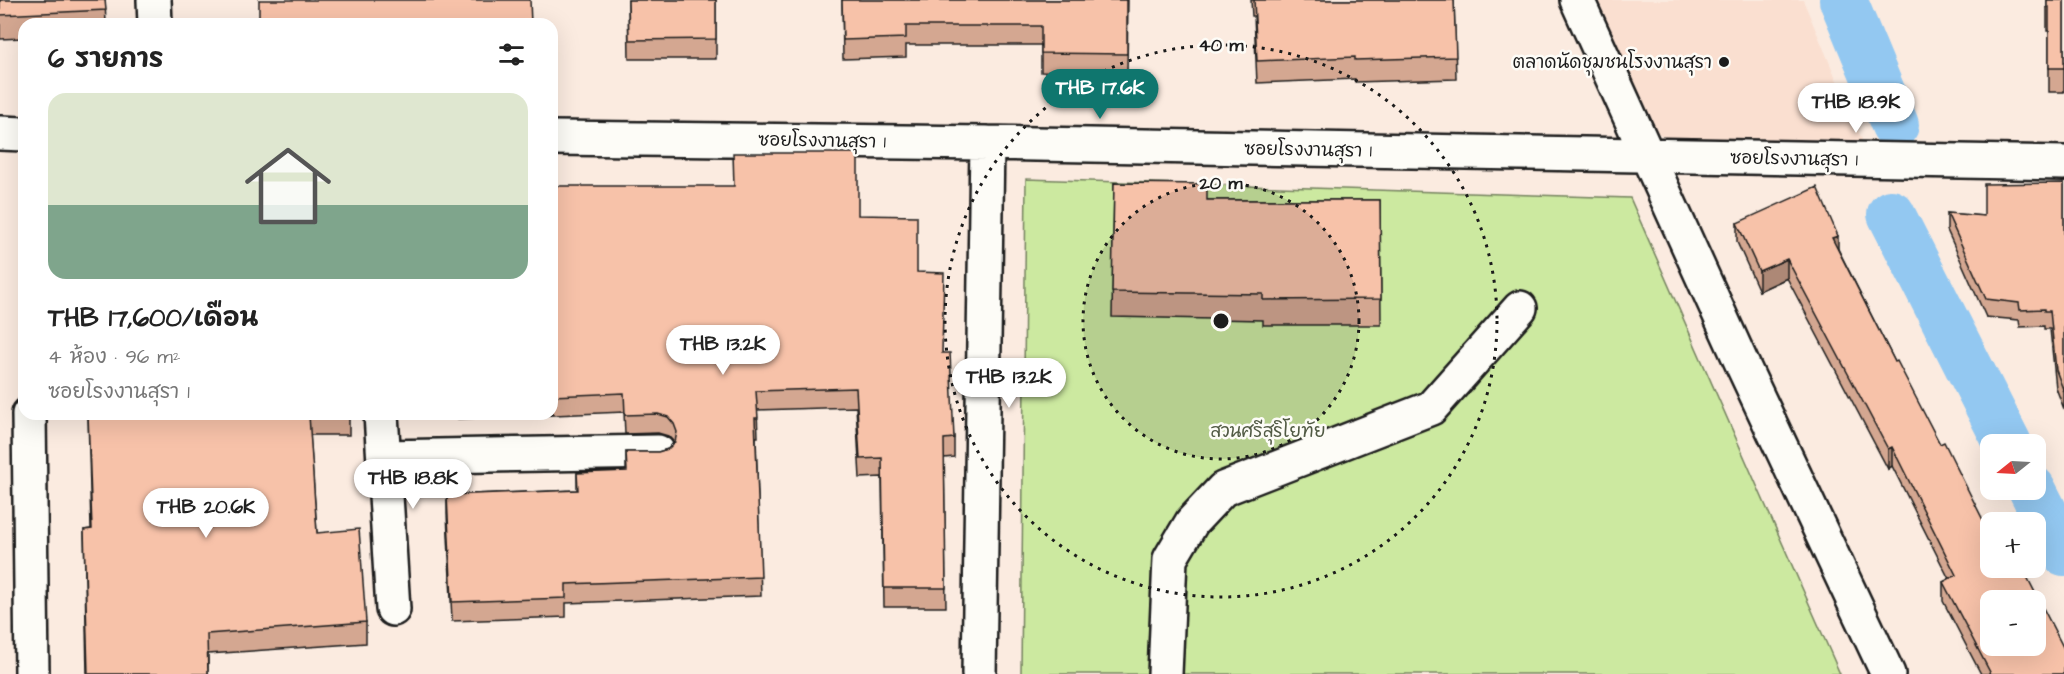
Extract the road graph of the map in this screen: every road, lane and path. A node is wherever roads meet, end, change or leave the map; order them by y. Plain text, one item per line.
1 (154, 0) edge
2 (1577, 0) edge
3 (154, 18) edge
4 (0, 133) edge
5 (18, 134) edge
6 (558, 138) edge
7 (987, 143) junction
8 (1647, 156) junction
9 (2064, 163) edge
10 (1520, 308) dead end
11 (29, 420) edge
12 (381, 420) edge
13 (658, 452) edge
14 (384, 457) junction
15 (393, 609) dead end
16 (32, 674) edge
17 (979, 674) edge
18 (1165, 674) edge
19 (1888, 674) edge

1 - 3 street
2 - 8 street
4 - 5 street
6 - 7 street, ซอยโรงงานสุรา 1
7 - 8 street, ซอยโรงงานสุรา 1
7 - 17 street
8 - 9 street, ซอยโรงงานสุรา 1
8 - 19 street
10 - 18 street
11 - 16 street
12 - 14 street
13 - 14 street
14 - 15 street

